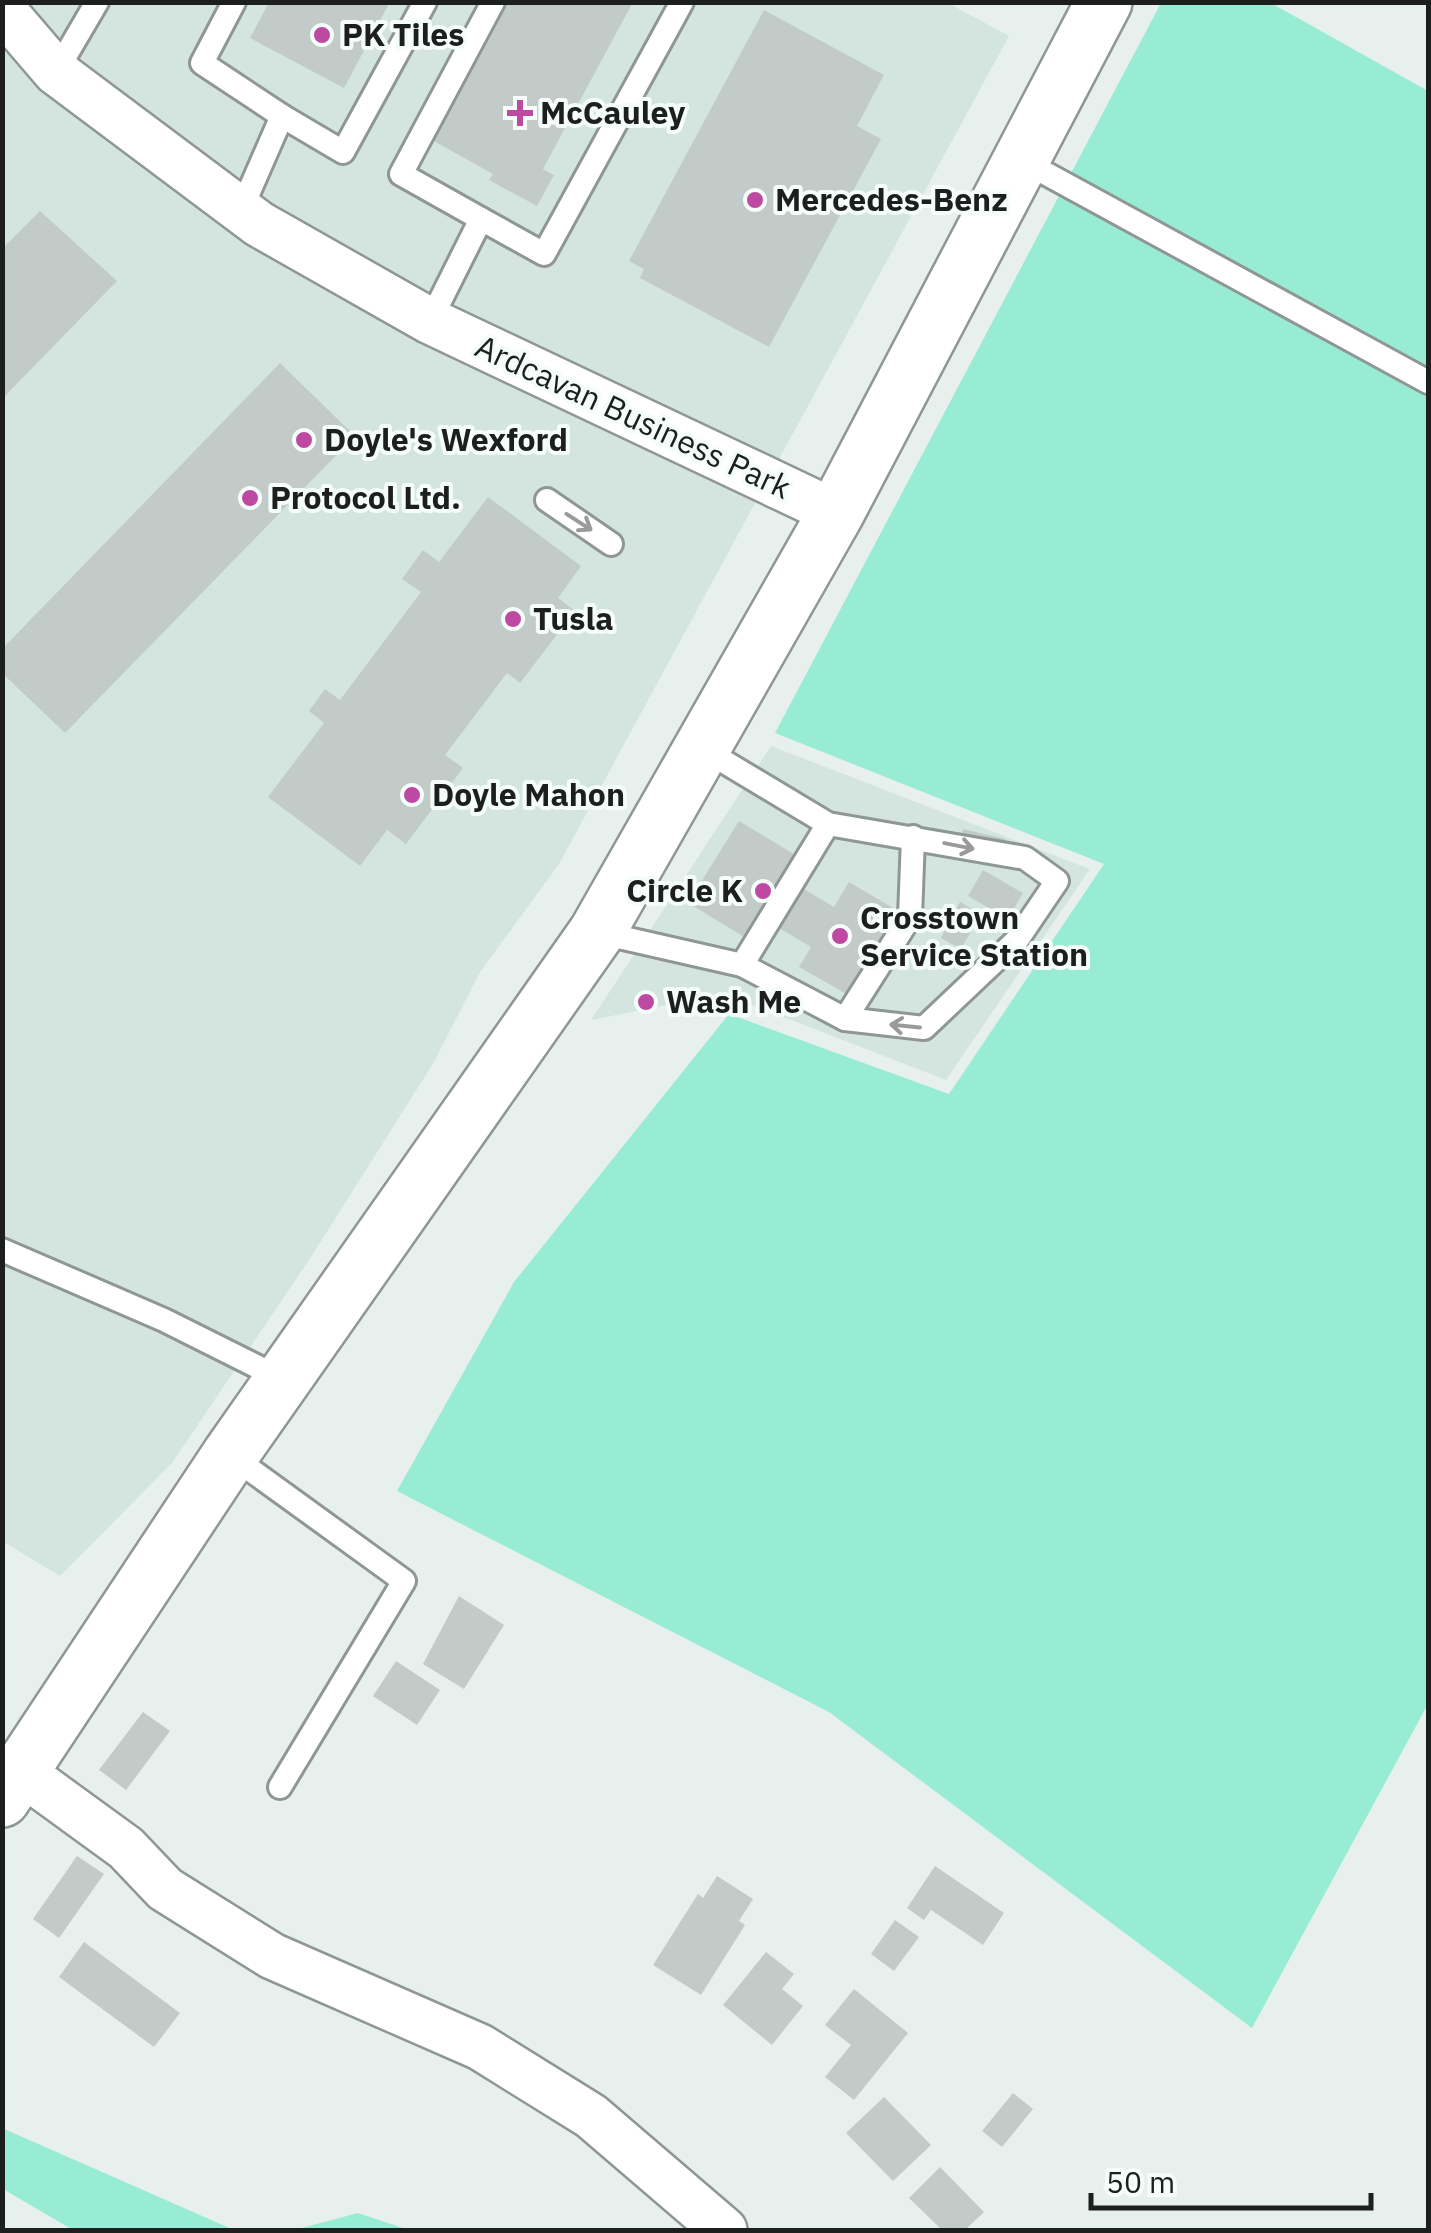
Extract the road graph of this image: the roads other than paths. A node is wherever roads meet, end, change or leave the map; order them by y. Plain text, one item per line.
1 (97, 2) edge
2 (234, 2) edge
3 (425, 2) edge
4 (493, 2) edge
5 (682, 2) edge
6 (1104, 2) edge
7 (2, 9) edge
8 (56, 72) junction
9 (282, 116) junction
10 (1021, 160) junction
11 (240, 210) junction
12 (481, 220) junction
13 (430, 321) junction
14 (1428, 382) edge
15 (547, 500) dead end
16 (836, 512) junction
17 (610, 544) dead end
18 (703, 749) junction
19 (828, 824) junction
20 (913, 837) junction
21 (598, 932) junction
22 (742, 965) junction
23 (845, 1019) junction
24 (2, 1250) edge
25 (282, 1379) junction
26 (230, 1455) junction
27 (13, 1786) edge
28 (280, 1787) dead end
29 (724, 2230) edge

1 - 8 lane
2 - 9 lane
3 - 9 lane
4 - 12 lane
5 - 12 lane
6 - 10 main road
7 - 8 street, Ardcavan Business Park
8 - 11 street, Ardcavan Business Park
9 - 11 lane
10 - 14 lane
10 - 16 main road
11 - 13 street, Ardcavan Business Park
12 - 13 lane
13 - 16 street, Ardcavan Business Park
15 -> 17 lane
16 - 18 main road
18 - 19 lane
18 - 21 main road
19 - 20 lane
19 - 22 lane
20 - 23 lane
20 -> 23 lane
21 - 22 lane
21 - 25 main road
22 - 23 lane
24 - 25 lane
25 - 26 main road
26 - 27 main road
26 - 28 lane
27 - 29 street

